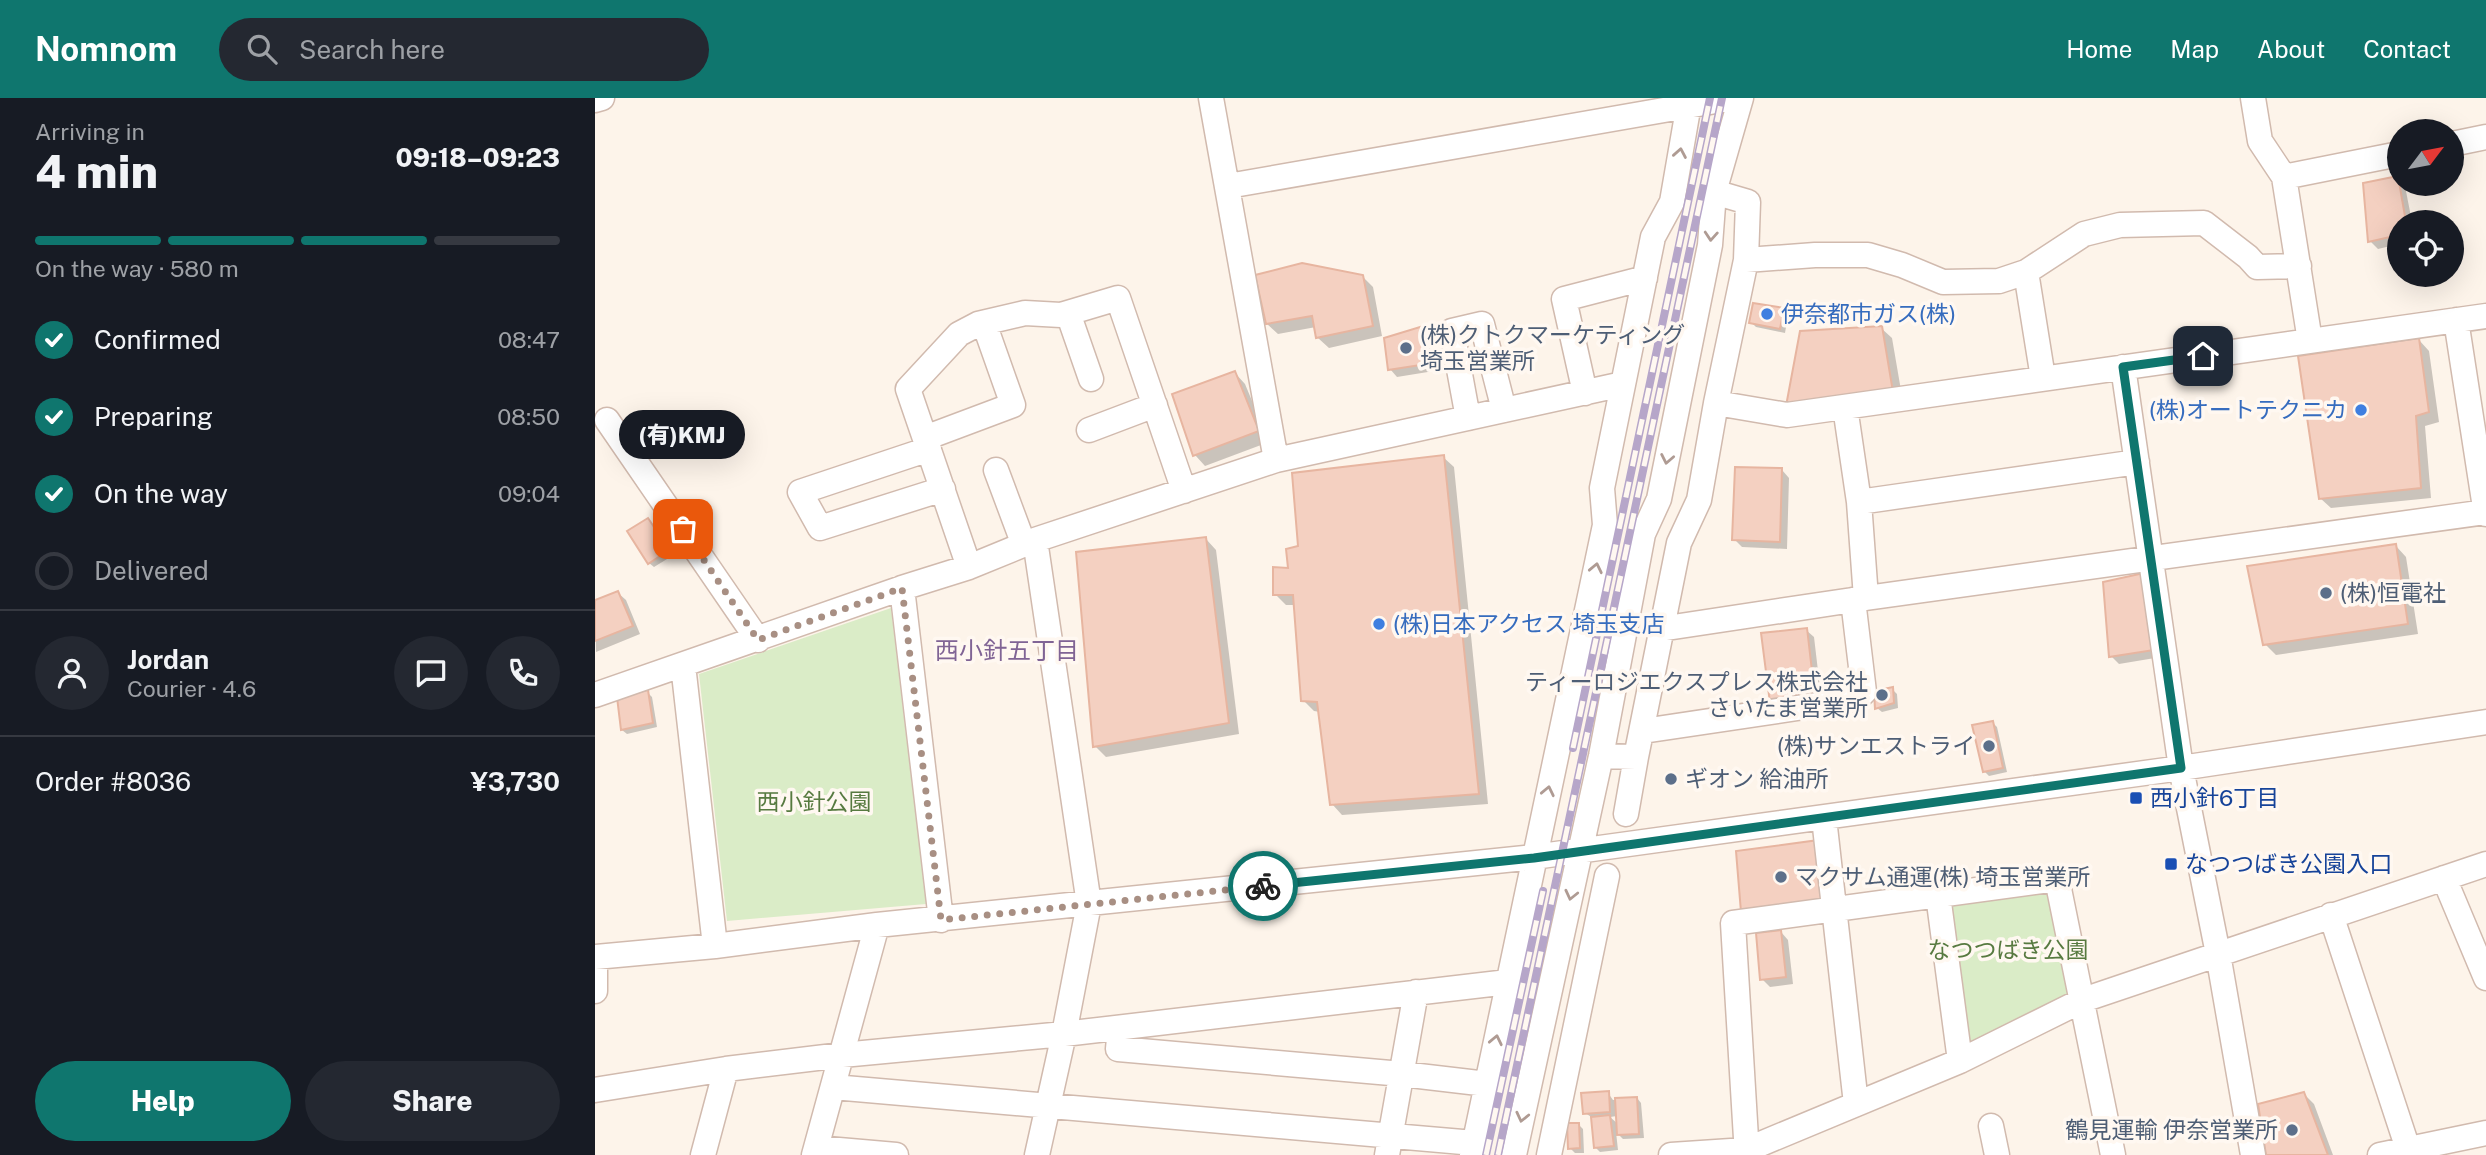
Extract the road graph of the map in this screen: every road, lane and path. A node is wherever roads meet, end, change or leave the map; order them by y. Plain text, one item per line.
1 (601, 98) edge
2 (1212, 98) edge
3 (1733, 98) edge
4 (1741, 98) edge
5 (2253, 98) edge
6 (595, 100) edge
7 (1689, 102) edge
8 (2486, 137) edge
9 (2464, 142) edge
10 (2387, 157) edge
11 (2284, 177) junction
12 (1228, 186) junction
13 (1714, 192) junction
14 (1746, 260) junction
15 (2299, 266) junction
16 (2026, 272) junction
17 (1645, 278) junction
18 (1069, 313) junction
19 (2486, 316) edge
20 (2456, 320) junction
21 (984, 323) junction
22 (2311, 341) junction
23 (2123, 367) junction
24 (2043, 378) junction
25 (1091, 379) dead end
26 (1623, 384) junction
27 (1585, 393) junction
28 (1716, 403) junction
29 (1155, 405) junction
30 (1845, 407) junction
31 (1504, 411) junction
32 (1468, 418) junction
33 (607, 420) dead end
34 (1089, 430) dead end
35 (927, 444) junction
36 (1276, 460) junction
37 (2137, 462) junction
38 (996, 470) dead end
39 (943, 489) junction
40 (1184, 491) junction
41 (1860, 502) junction
42 (2486, 513) edge
43 (1030, 542) junction
44 (2151, 560) junction
45 (969, 567) junction
46 (902, 588) junction
47 (1860, 599) junction
48 (1660, 629) junction
49 (758, 640) junction
50 (684, 665) junction
51 (595, 695) edge
52 (2486, 722) edge
53 (1643, 731) junction
54 (1601, 757) junction
55 (1636, 757) junction
56 (2181, 768) junction
57 (1626, 814) dead end
58 (1824, 818) junction
59 (1581, 850) junction
60 (1534, 858) junction
61 (2486, 864) edge
62 (1607, 876) dead end
63 (2444, 878) junction
64 (1938, 895) junction
65 (1089, 904) junction
66 (1834, 909) junction
67 (2331, 915) junction
68 (941, 920) junction
69 (877, 925) junction
70 (715, 946) junction
71 (2218, 954) junction
72 (595, 957) edge
73 (2486, 978) edge
74 (1508, 982) junction
75 (595, 991) edge
76 (1416, 992) junction
77 (2083, 1000) junction
78 (1120, 1028) junction
79 (1064, 1034) junction
80 (842, 1055) junction
81 (1960, 1061) junction
82 (726, 1069) junction
83 (1402, 1073) junction
84 (1487, 1084) junction
85 (833, 1087) junction
86 (595, 1090) edge
87 (1856, 1104) junction
88 (1048, 1106) junction
89 (1991, 1126) dead end
90 (2486, 1133) edge
91 (1389, 1145) edge
92 (1473, 1149) edge
93 (815, 1152) edge
94 (1746, 1152) edge
95 (2409, 1152) edge
96 (703, 1155) edge
97 (896, 1155) edge
98 (1037, 1155) edge
99 (1514, 1155) edge
100 (1549, 1155) edge
101 (1671, 1155) edge
102 (1997, 1155) edge
103 (2113, 1155) edge
104 (2253, 1155) edge
105 (2381, 1155) edge

1 - 6 street
2 - 12 street
3 - 7 street
4 - 13 street
5 - 11 street
7 - 12 street
17 -> 7 street
8 - 9 street
10 - 11 street
11 - 15 street
12 - 36 street
13 - 14 street
13 -> 54 street
14 - 16 street
14 - 28 street
15 - 16 street
15 - 22 street
16 - 24 street
17 - 26 street
17 - 27 street
18 - 21 street
18 - 25 street
18 - 29 street
19 - 20 street
20 - 22 street
20 - 42 street
21 - 35 street
21 - 35 street
22 - 23 street
23 - 24 street
23 - 37 street
24 - 30 street
26 - 27 street
60 -> 26 street
27 - 31 street
28 - 30 street
28 - 48 street
29 - 34 street
29 - 40 street
30 - 41 street
31 - 32 street
31 - 32 street
32 - 36 street
33 - 49 street
35 - 39 street
35 - 39 street
36 - 40 street
37 - 41 street
37 - 44 street
38 - 43 street
39 - 45 street
40 - 43 street
41 - 47 street
42 - 44 street
43 - 45 street
43 - 65 street
44 - 47 street
44 - 56 street
45 - 46 street
46 - 49 street
46 - 68 street
47 - 48 street
47 - 53 street
48 - 53 street
49 - 50 street
50 - 51 street
50 - 70 street
52 - 56 street
53 - 55 street
54 - 55 street
54 - 59 street
55 - 57 street
56 - 58 street
56 - 71 street
58 - 59 street
58 - 66 street
59 - 60 street
59 -> 99 street
60 - 65 street
60 - 74 street
61 - 63 street
62 - 100 street
63 - 67 street
63 - 73 street
64 - 66 street
64 - 77 street
64 - 81 street
65 - 68 street
65 - 79 street
66 - 87 street
66 - 94 street
67 - 71 street
67 - 95 street
68 - 69 street
69 - 70 street
69 - 80 street
70 - 72 street
71 - 77 street
71 - 104 street
72 - 75 street
74 - 76 street
84 -> 74 street
76 - 78 street
76 - 83 street
77 - 81 street
77 - 103 street
78 - 79 street
78 - 83 street
79 - 80 street
79 - 88 street
80 - 82 street
80 - 85 street
81 - 87 street
82 - 86 street
82 - 96 street
83 - 84 street
83 - 91 street
84 - 92 street
85 - 88 street
85 - 93 street
87 - 94 street
88 - 91 street
88 - 98 street
89 - 102 street
90 - 95 street
91 - 92 street
93 - 97 street
94 - 101 street
95 - 105 street

